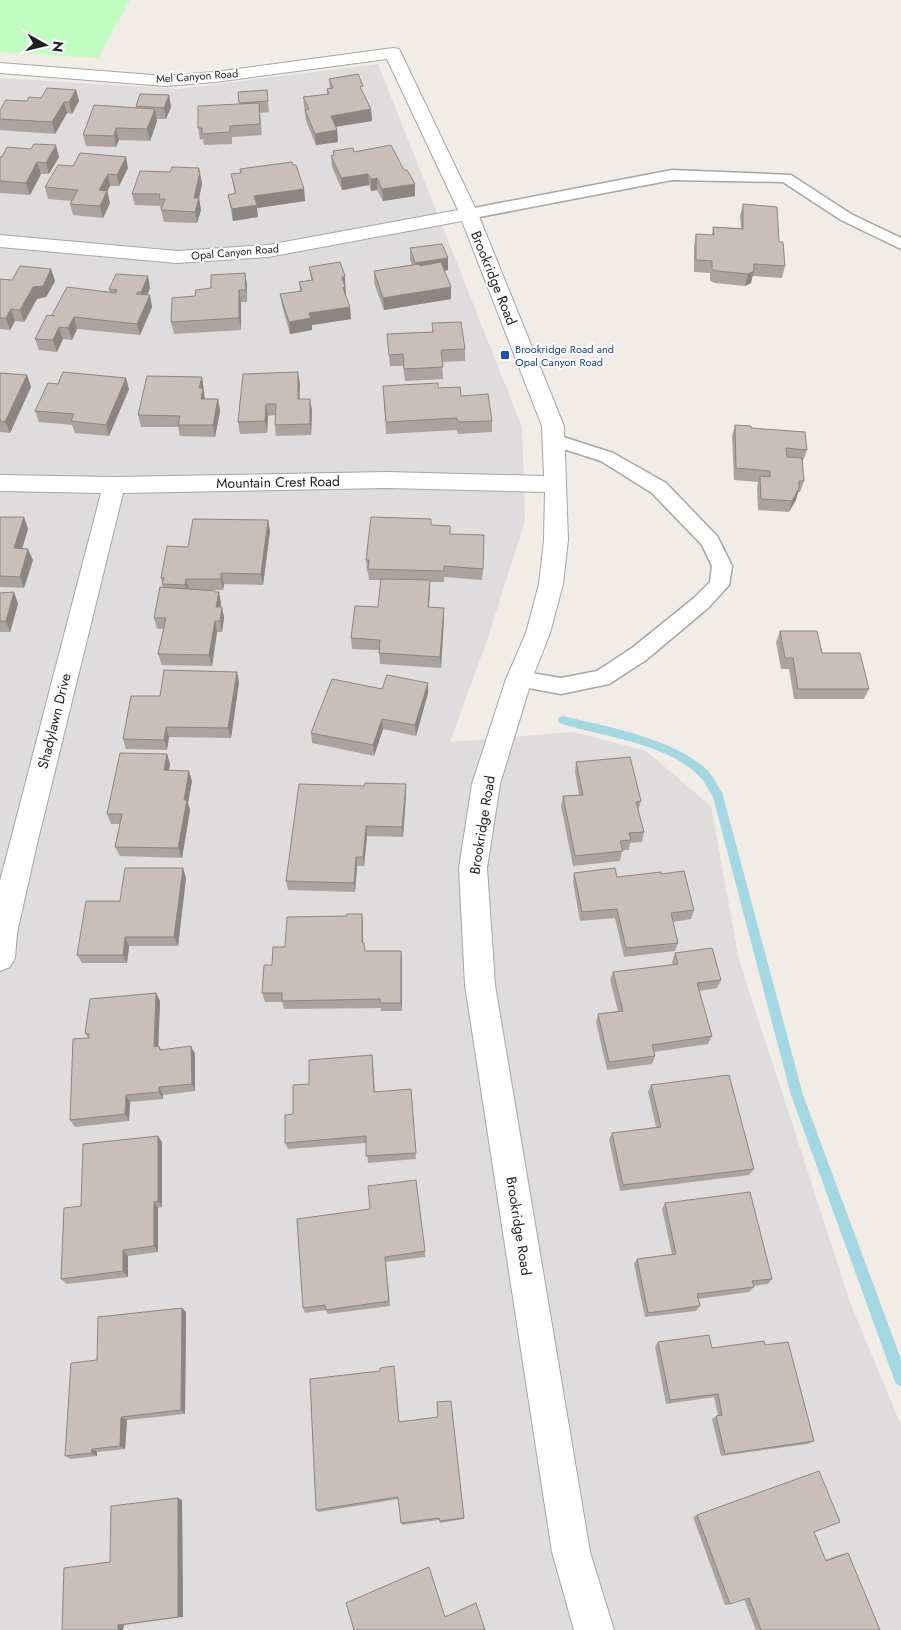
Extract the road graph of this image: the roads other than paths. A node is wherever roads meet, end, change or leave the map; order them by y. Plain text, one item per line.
1 (393, 53) joint
2 (0, 68) edge
3 (469, 214) junction
4 (0, 241) edge
5 (901, 244) edge
6 (554, 440) junction
7 (0, 483) edge
8 (556, 484) junction
9 (114, 485) junction
10 (519, 679) junction
11 (0, 958) edge
12 (594, 1630) edge

1 - 2 street, Mel Canyon Road
1 - 3 street, Brookridge Road
3 - 4 street, Opal Canyon Road
3 - 5 lane
3 - 6 street, Brookridge Road
6 - 8 street, Brookridge Road
6 - 10 lane
7 - 9 street, Mountain Crest Road
8 - 9 street, Mountain Crest Road
8 - 10 street, Brookridge Road
9 - 11 street, Shadylawn Drive
10 - 12 street, Brookridge Road

